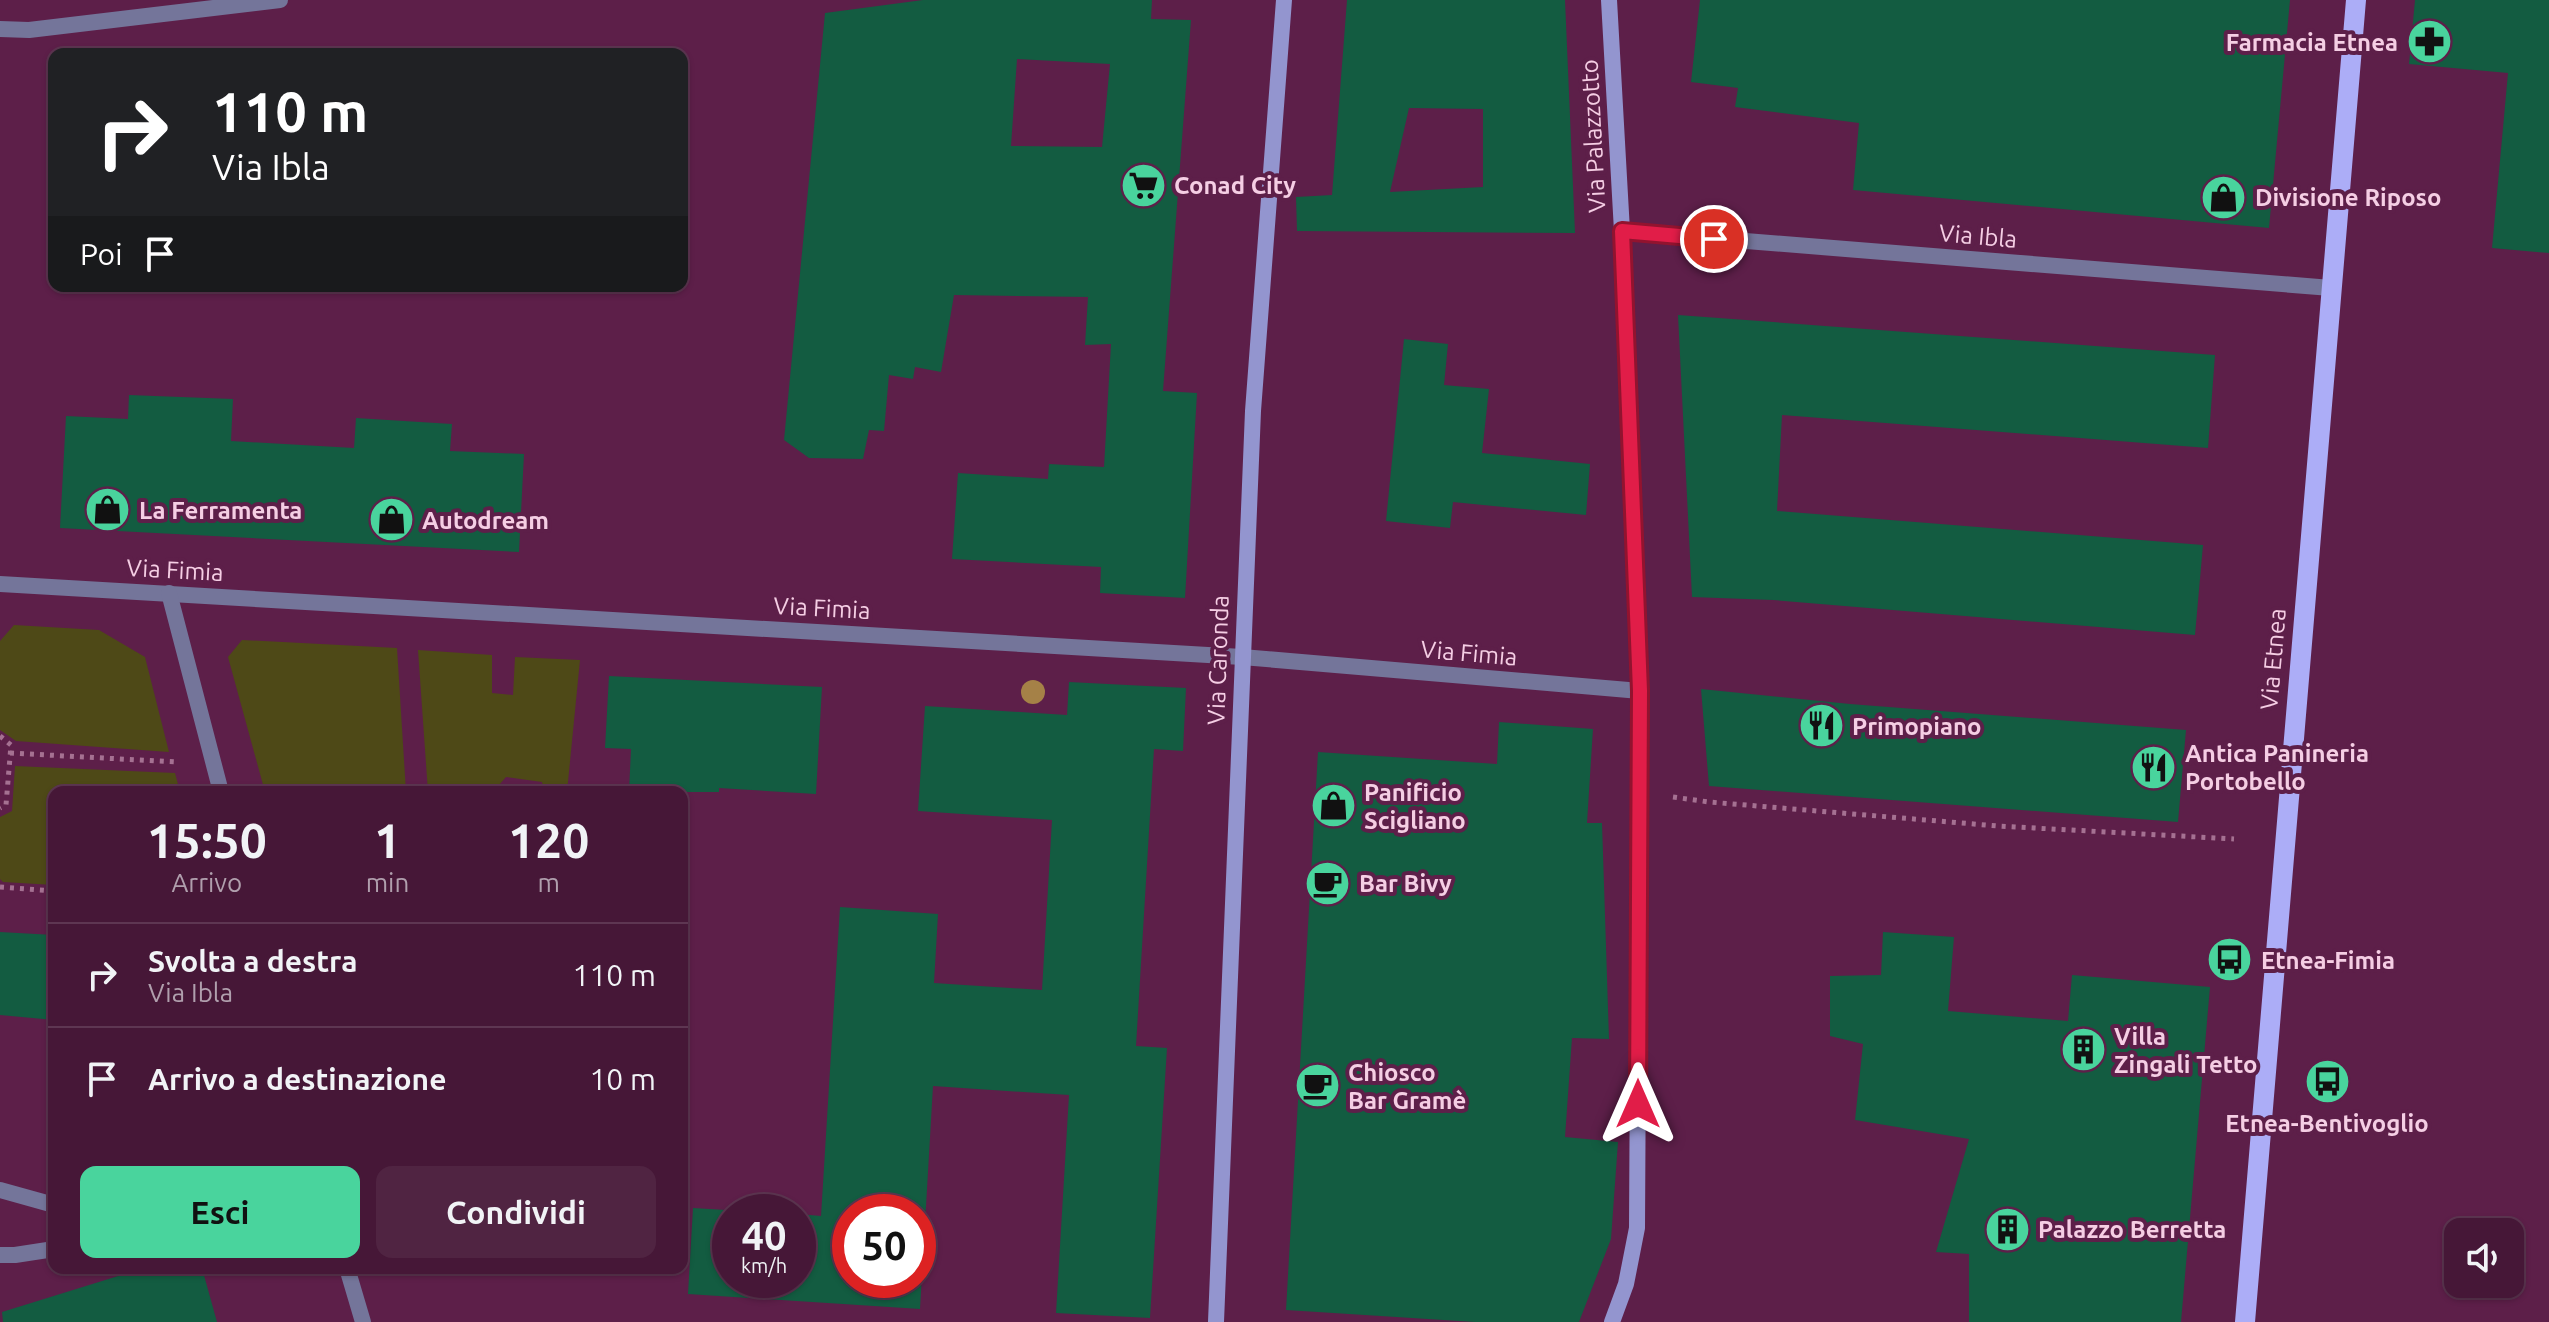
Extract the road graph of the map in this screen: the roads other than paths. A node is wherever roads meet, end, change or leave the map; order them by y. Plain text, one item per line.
1 (280, 0) edge
2 (1284, 0) edge
3 (1609, 0) edge
4 (2356, 0) edge
5 (0, 29) edge
6 (1622, 231) junction
7 (2331, 288) junction
8 (0, 584) edge
9 (169, 593) junction
10 (1242, 657) junction
11 (1640, 691) junction
12 (219, 786) edge
13 (0, 1190) edge
14 (48, 1203) edge
15 (48, 1250) edge
16 (0, 1255) edge
17 (349, 1274) edge
18 (363, 1322) edge
19 (1216, 1322) edge
20 (1612, 1322) edge
21 (2245, 1322) edge

1 - 5 street
2 - 10 main road, Via Caronda
3 - 6 main road, Via Palazzotto
4 - 7 main road, Via Etnea
6 - 7 street, Via Ibla
6 - 11 main road, Via Palazzotto
7 - 21 main road, Via Etnea
8 - 9 street, Via Fimia
9 - 10 street, Via Fimia
9 - 12 street
10 - 11 street, Via Fimia
10 - 19 main road, Via Caronda
11 - 20 main road, Via Palazzotto
13 - 14 street
15 - 16 street
17 - 18 street

